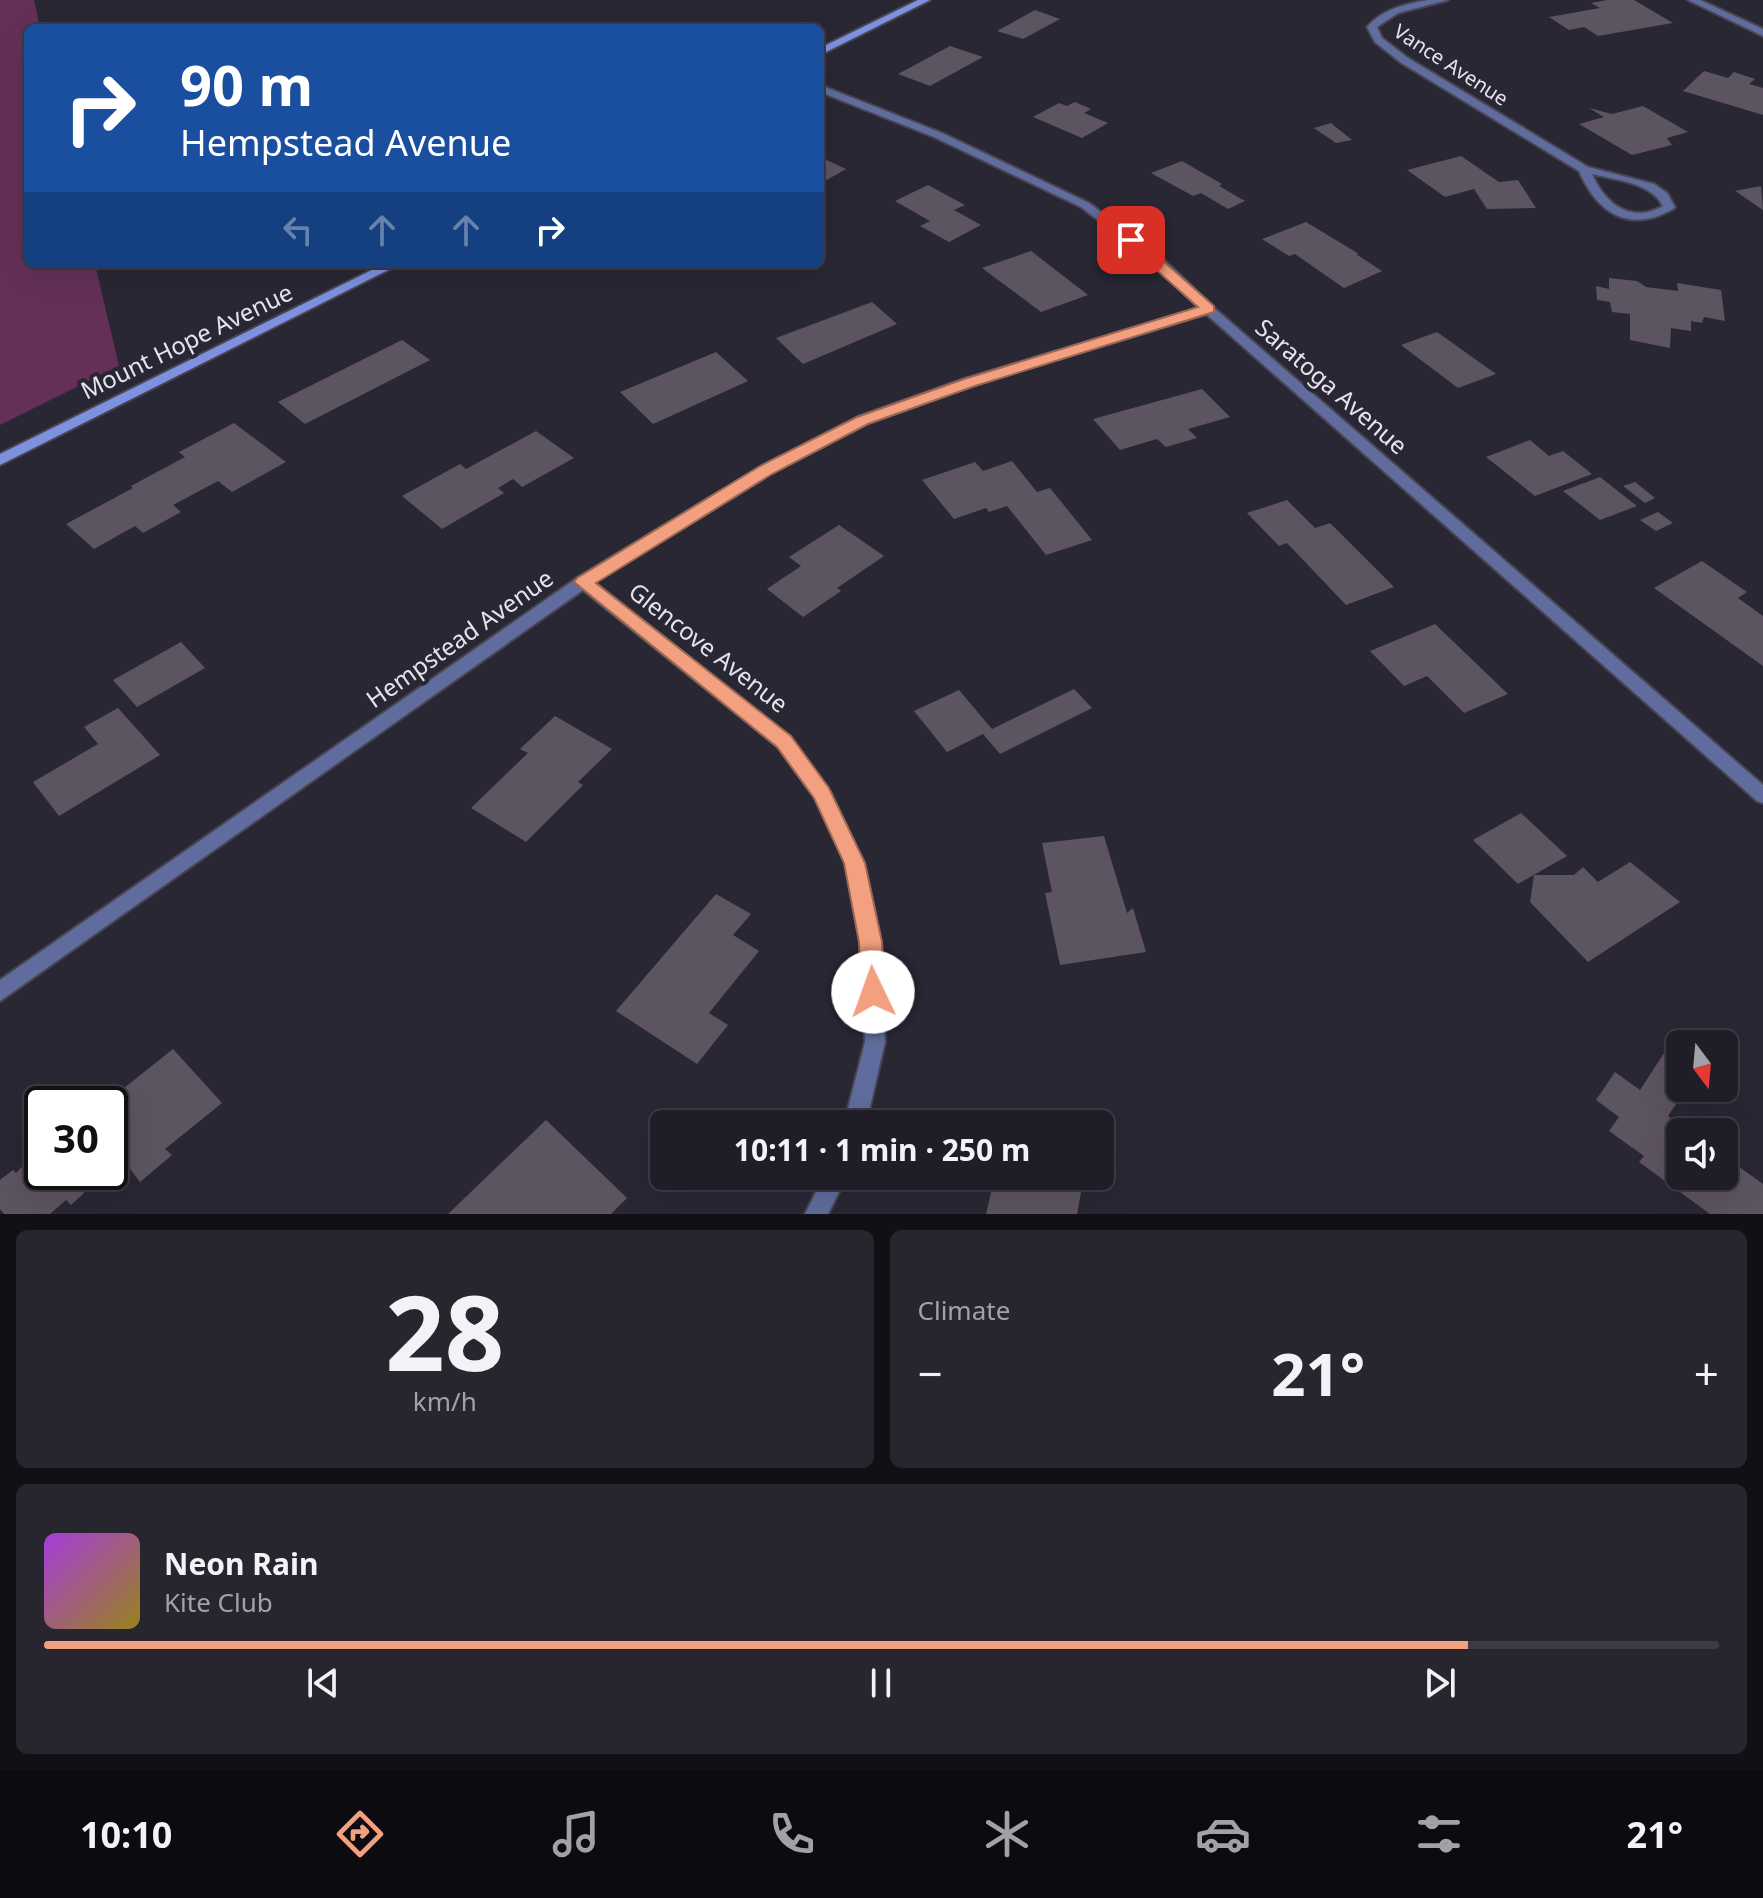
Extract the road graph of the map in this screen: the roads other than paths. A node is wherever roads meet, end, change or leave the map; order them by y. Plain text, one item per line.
1 (925, 0) edge
2 (1443, 0) edge
3 (1693, 0) edge
4 (1763, 33) edge
5 (824, 50) edge
6 (824, 90) edge
7 (1584, 169) junction
8 (386, 268) edge
9 (1208, 309) junction
10 (0, 460) edge
11 (583, 582) junction
12 (1763, 796) edge
13 (0, 992) edge
14 (858, 1110) edge
15 (829, 1190) edge
16 (816, 1214) edge

1 - 5 street
2 - 7 street, Vance Avenue
3 - 4 street
6 - 9 street, Saratoga Avenue
7 - 7 street, Vance Avenue
8 - 10 street, Mount Hope Avenue
9 - 11 street, Hempstead Avenue
9 - 12 street, Saratoga Avenue
11 - 13 street, Hempstead Avenue
11 - 14 street, Glencove Avenue
15 - 16 street

